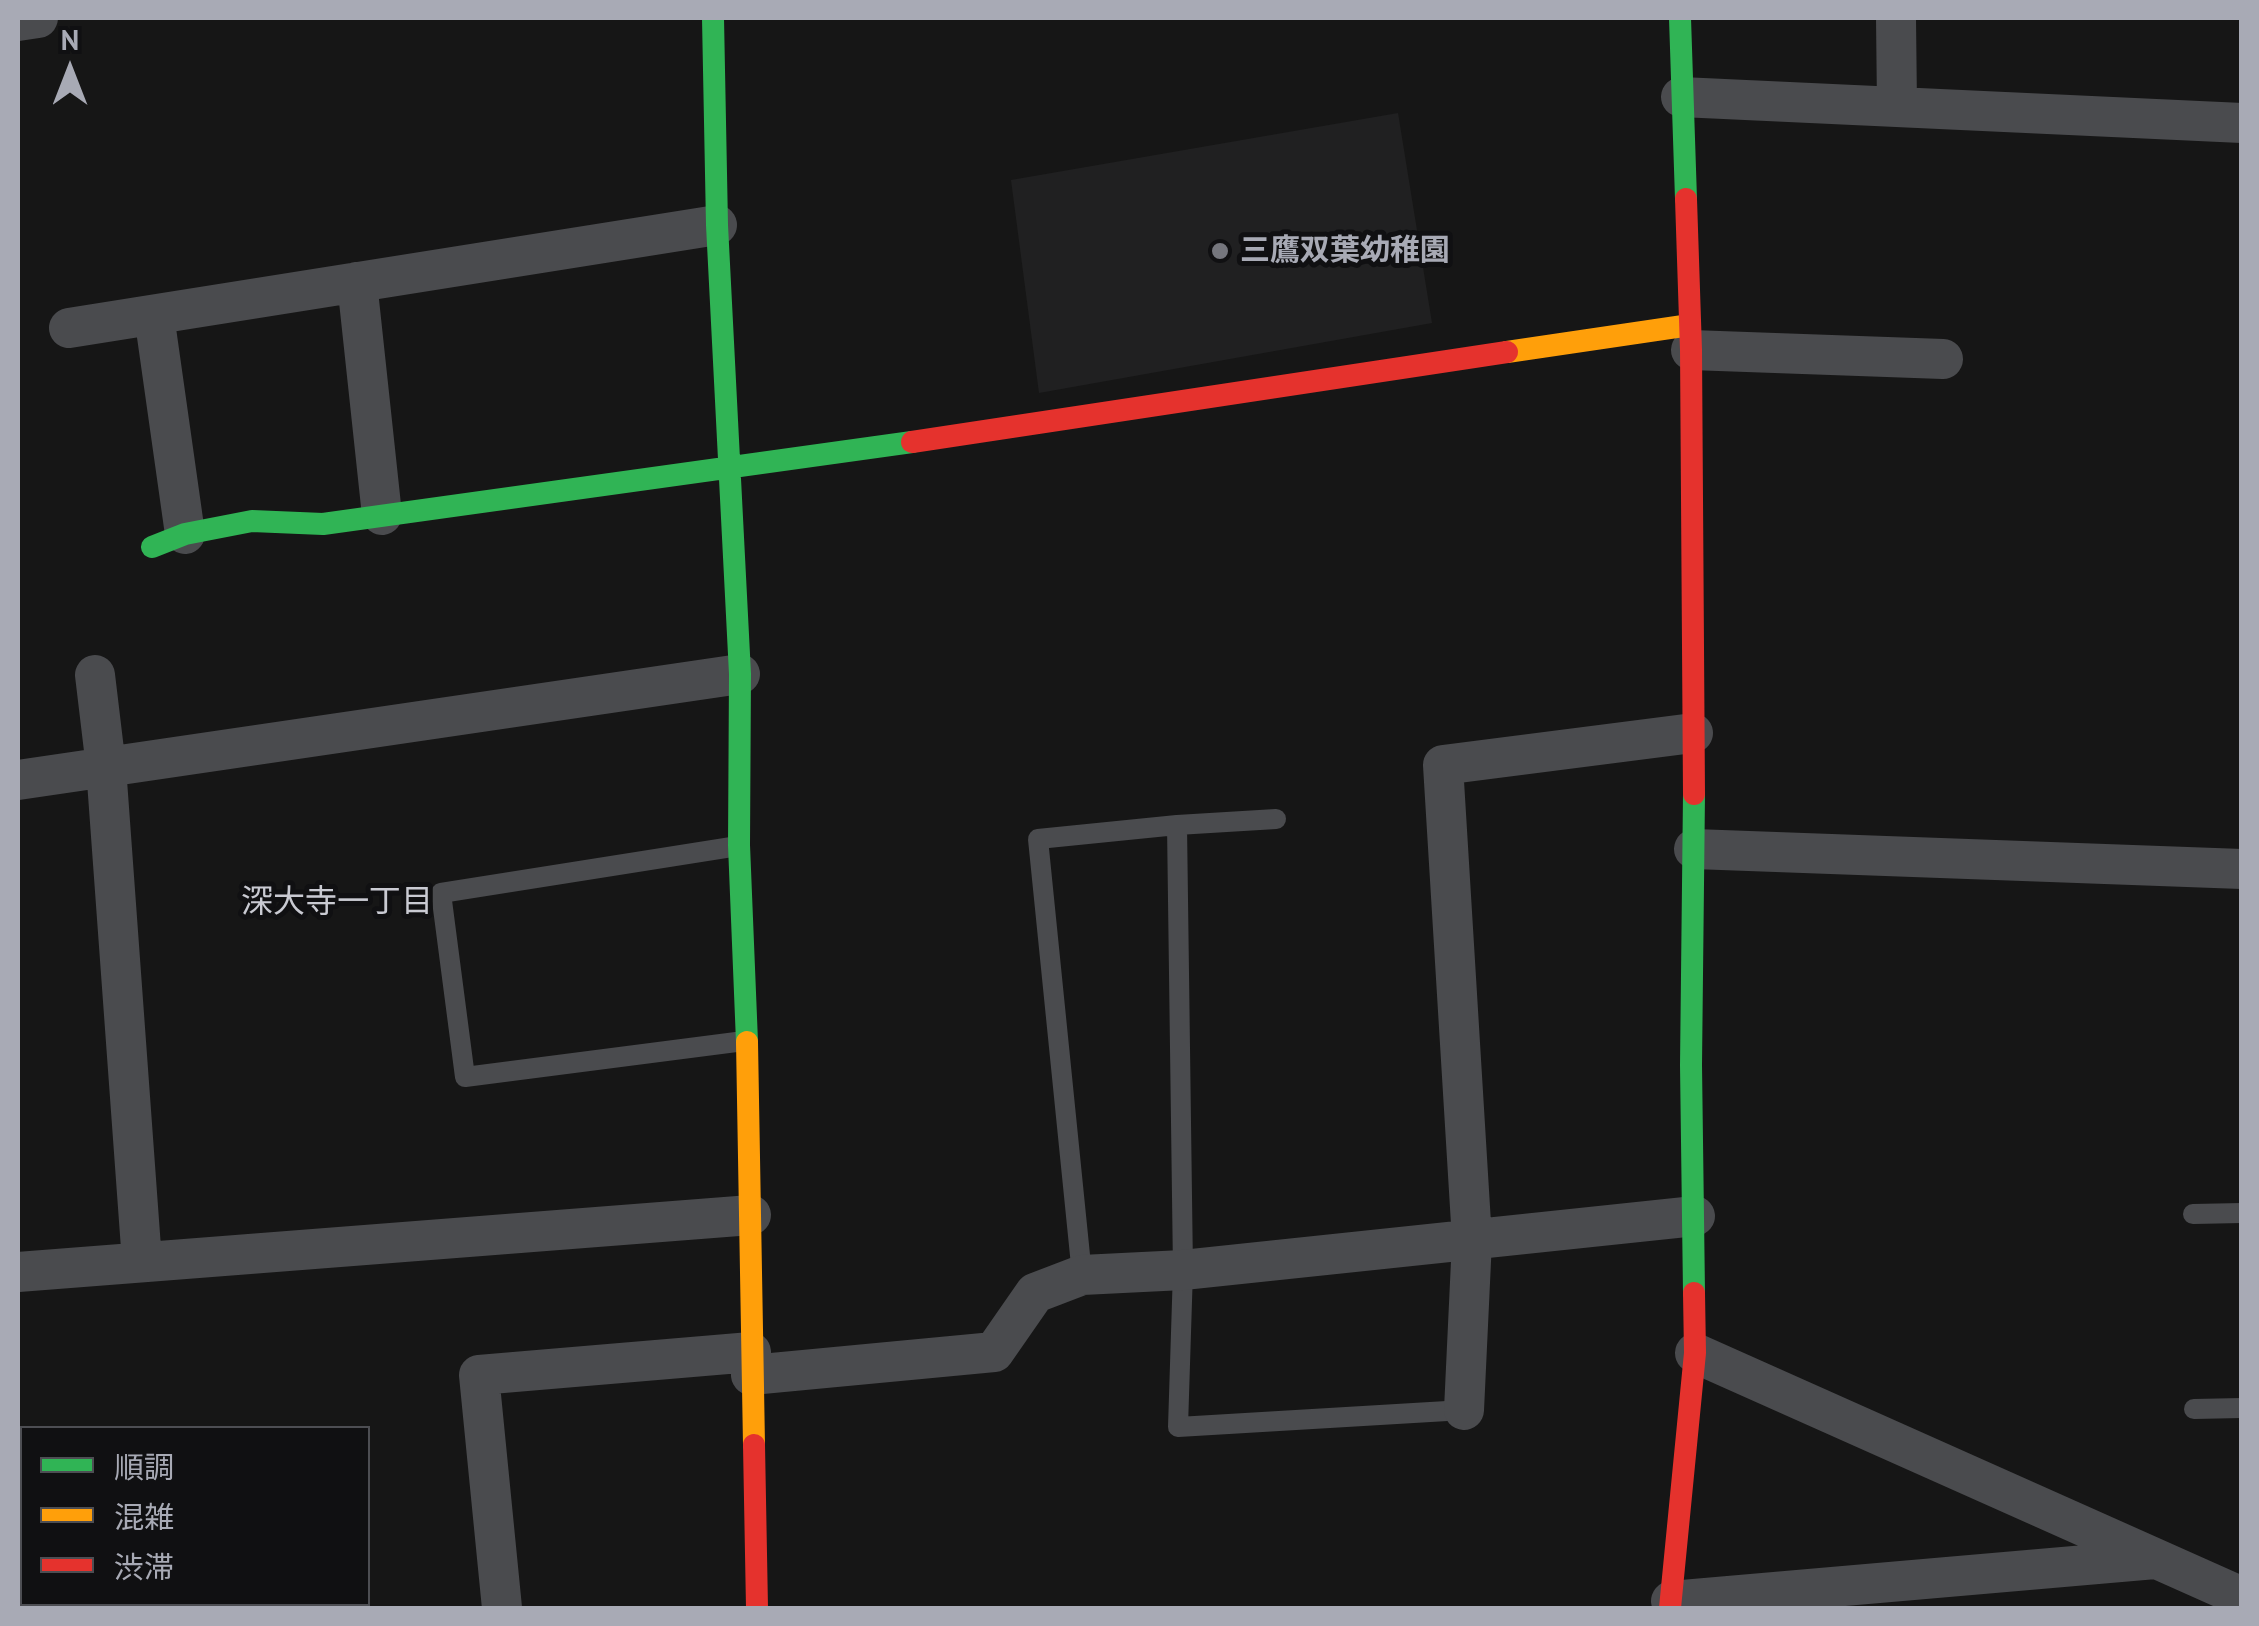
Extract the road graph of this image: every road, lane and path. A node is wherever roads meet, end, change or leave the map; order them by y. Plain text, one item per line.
1 (38, 18) edge
2 (713, 18) edge
3 (1680, 18) edge
4 (1896, 18) edge
5 (18, 20) edge
6 (1681, 96) junction
7 (1896, 106) junction
8 (2242, 123) edge
9 (717, 225) junction
10 (358, 282) junction
11 (154, 315) junction
12 (69, 328) dead end
13 (1690, 338) junction
14 (1943, 359) dead end
15 (730, 469) junction
16 (382, 515) junction
17 (169, 540) joint
18 (95, 674) dead end
19 (740, 674) junction
20 (1693, 733) junction
21 (106, 768) junction
22 (18, 780) edge
23 (1276, 819) dead end
24 (1177, 825) junction
25 (740, 846) junction
26 (1694, 849) junction
27 (2242, 869) edge
28 (748, 1041) junction
29 (2242, 1213) edge
30 (2193, 1214) dead end
31 (750, 1215) junction
32 (1695, 1216) junction
33 (1472, 1240) junction
34 (142, 1262) junction
35 (1183, 1270) junction
36 (18, 1272) edge
37 (1082, 1275) junction
38 (1695, 1353) junction
39 (751, 1364) junction
40 (2242, 1408) edge
41 (2194, 1409) dead end
42 (1464, 1410) joint
43 (2158, 1559) junction
44 (2242, 1597) edge
45 (1670, 1605) edge
46 (502, 1608) edge
47 (757, 1608) edge

1 - 5 street
2 - 9 street
3 - 6 street
4 - 7 street
6 - 7 street
6 - 13 street
7 - 8 street
9 - 10 street
9 - 15 street
10 - 11 street
10 - 16 street
11 - 12 street
11 - 17 street
13 - 14 street
13 - 15 street
13 - 20 street
15 - 16 street
15 - 19 street
16 - 17 street
18 - 21 street
19 - 21 street
19 - 25 street
20 - 26 street
20 - 33 street
21 - 22 street
21 - 34 street
23 - 24 lane
24 - 35 lane
24 - 37 lane
25 - 28 street
25 - 28 lane
26 - 27 street
26 - 32 street
28 - 31 street
29 - 30 lane
31 - 34 street
31 - 39 street
32 - 33 street
32 - 38 street
33 - 35 street
33 - 42 street
34 - 36 street
35 - 37 street
35 - 42 lane
37 - 39 street
38 - 43 street
38 - 45 street
39 - 46 street
39 - 47 street
40 - 41 lane
43 - 44 street
43 - 45 street

